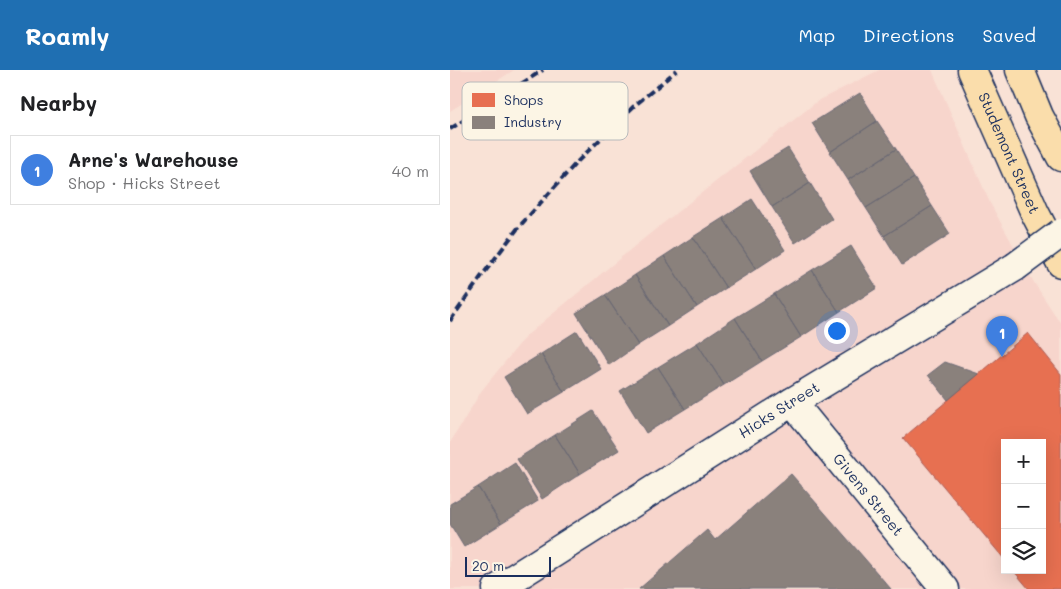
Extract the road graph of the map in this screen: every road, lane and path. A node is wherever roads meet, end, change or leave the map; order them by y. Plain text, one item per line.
1 (972, 70) edge
2 (1020, 70) edge
3 (1061, 157) edge
4 (1061, 233) edge
5 (1061, 263) edge
6 (792, 402) junction
7 (497, 589) edge
8 (945, 589) edge

1 - 5 main road, Studemont Street
2 - 3 main road
4 - 6 street, Hicks Street, bridge
6 - 7 street, Hicks Street
6 - 8 street, Givens Street

